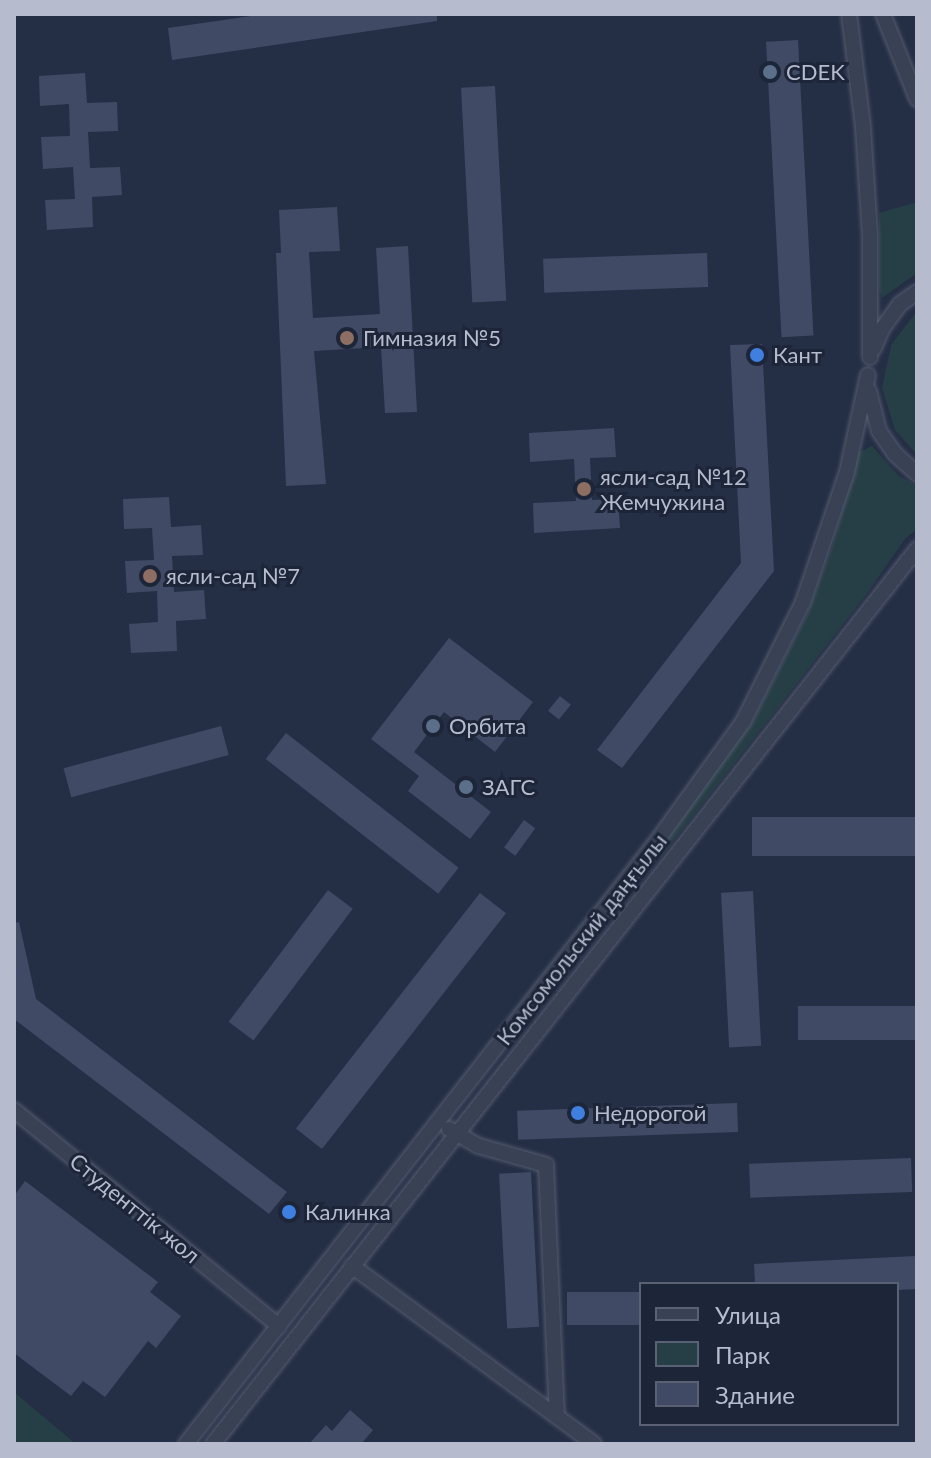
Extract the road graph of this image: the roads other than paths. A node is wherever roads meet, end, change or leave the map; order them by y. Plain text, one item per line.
1 (849, 14) edge
2 (883, 14) edge
3 (917, 99) edge
4 (917, 292) edge
5 (870, 357) junction
6 (868, 375) junction
7 (917, 474) edge
8 (917, 549) edge
9 (14, 1110) edge
10 (439, 1121) junction
11 (455, 1133) junction
12 (352, 1266) junction
13 (279, 1326) junction
14 (557, 1417) junction
15 (191, 1442) edge
16 (213, 1444) edge
17 (594, 1444) edge

1 - 5 street
2 - 3 street
4 - 5 street
5 - 6 street
6 - 7 street
6 - 10 street, Комсомольский даңғылы
8 - 11 street, Комсомольский даңғылы
9 - 13 street, Студенттік жол
10 - 11 street
10 - 13 street, Комсомольский даңғылы
11 - 12 street, Комсомольский даңғылы
11 - 14 street
12 - 14 street
12 - 16 street, Комсомольский даңғылы
13 - 15 street, Комсомольский даңғылы
14 - 17 street

